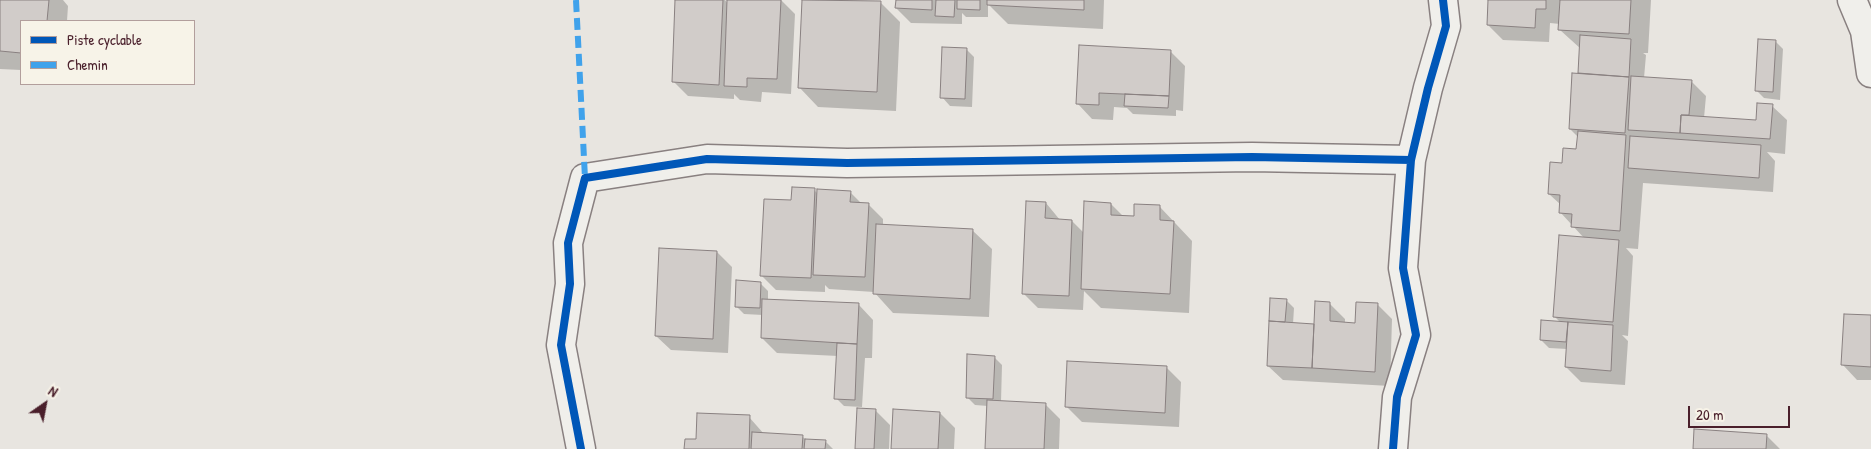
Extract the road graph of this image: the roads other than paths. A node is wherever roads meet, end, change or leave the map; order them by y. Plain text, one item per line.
1 (1443, 0) edge
2 (1852, 0) edge
3 (1871, 73) edge
4 (1411, 160) junction
5 (581, 449) edge
6 (1393, 449) edge

1 - 4 street
2 - 3 street
4 - 5 street
4 - 6 street

